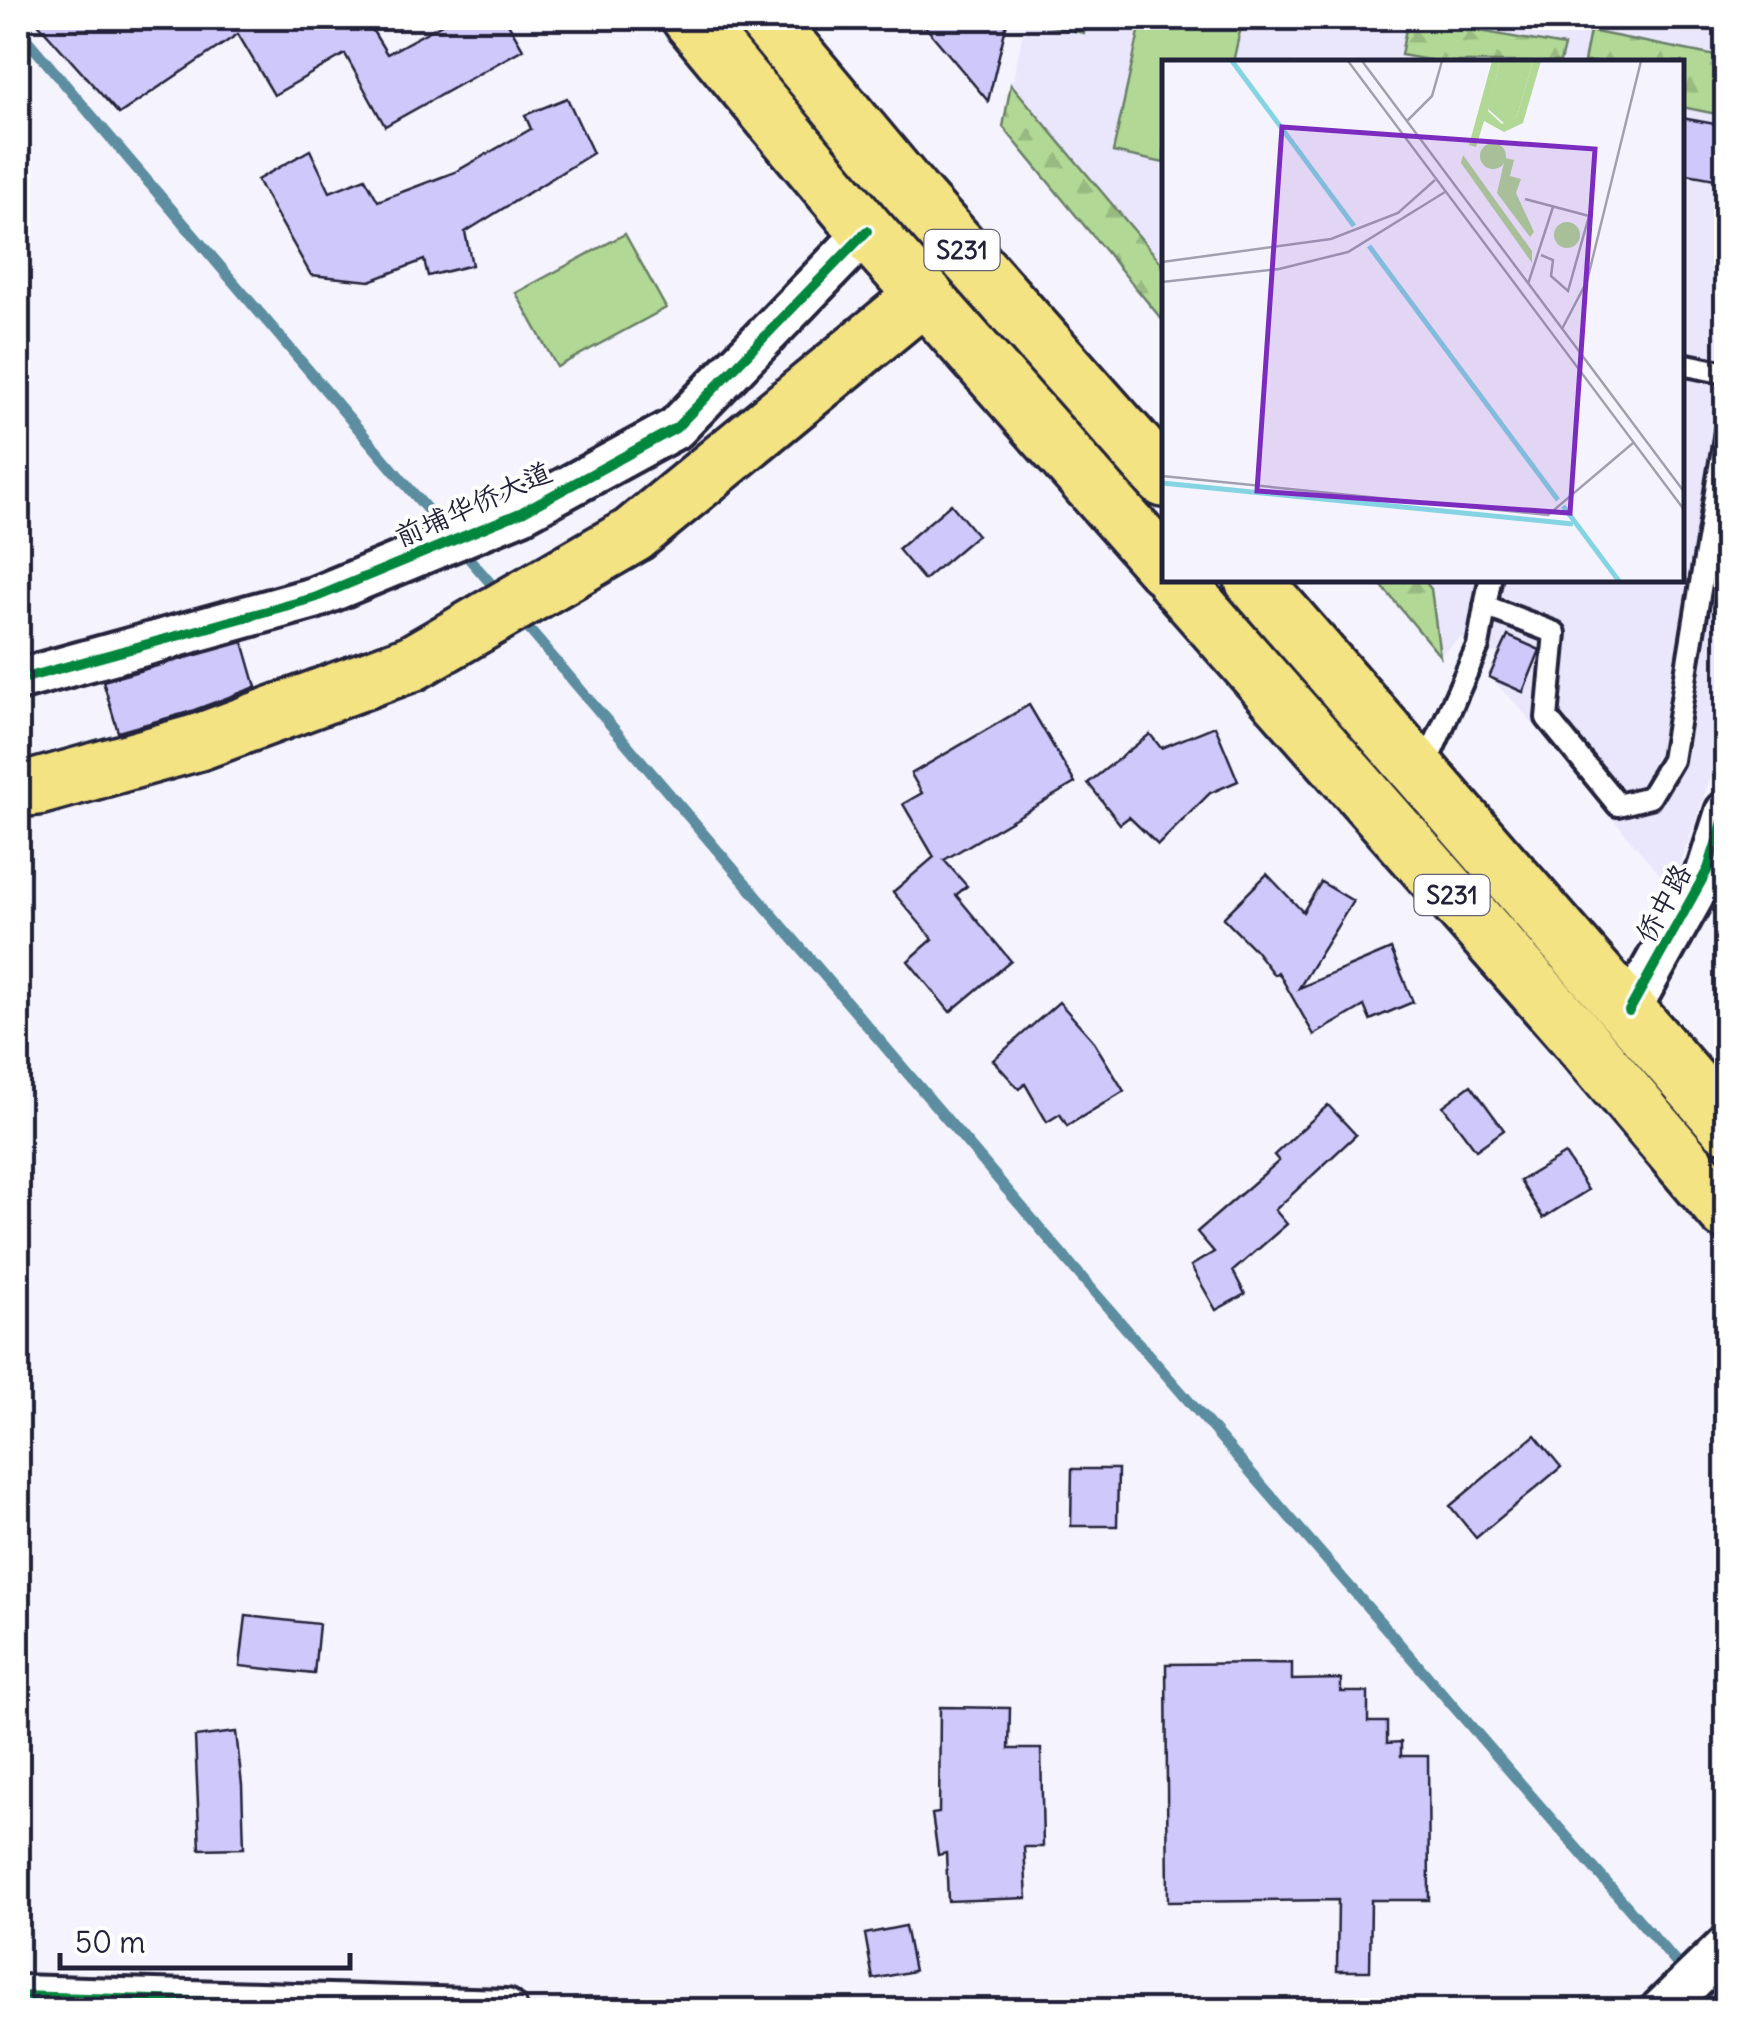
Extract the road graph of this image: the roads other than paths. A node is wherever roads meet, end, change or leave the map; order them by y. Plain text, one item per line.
1 (690, 18) edge
2 (765, 18) edge
3 (866, 230) junction
4 (925, 296) junction
5 (1684, 364) edge
6 (1726, 372) edge
7 (1726, 431) edge
8 (1162, 477) edge
9 (1162, 565) edge
10 (1177, 582) edge
11 (1255, 582) edge
12 (1490, 582) edge
13 (1485, 606) junction
14 (18, 680) edge
15 (1422, 772) junction
16 (18, 790) edge
17 (1726, 812) edge
18 (1628, 1010) junction
19 (1726, 1124) edge
20 (1726, 1212) edge
21 (18, 1996) edge
22 (506, 2010) edge

1 - 3 main road, S231
2 - 8 main road, S231
3 - 4 main road, S231
3 - 14 street, 前埔华侨大道
4 - 9 main road, S231
4 - 16 main road
5 - 6 lane
7 - 13 lane
10 - 20 main road, S231
11 - 15 main road, S231
12 - 13 lane
13 - 15 lane
15 - 18 main road, S231
17 - 18 street, 侨中路
18 - 19 main road, S231
21 - 22 street

